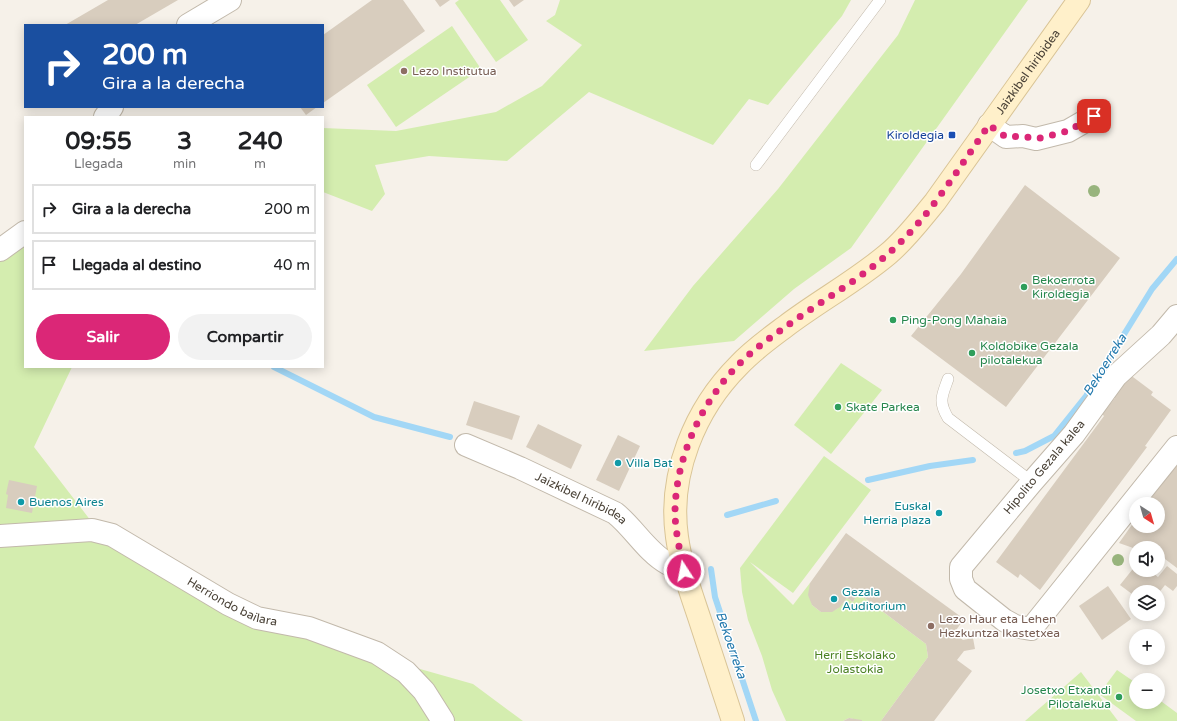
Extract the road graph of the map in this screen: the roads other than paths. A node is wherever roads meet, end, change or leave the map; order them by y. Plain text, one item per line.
1 (230, 0) edge
2 (880, 0) edge
3 (1079, 0) edge
4 (190, 24) edge
5 (1094, 116) dead end
6 (989, 125) junction
7 (756, 165) dead end
8 (24, 233) edge
9 (0, 250) edge
10 (1177, 316) edge
11 (948, 379) dead end
12 (466, 445) dead end
13 (1177, 447) edge
14 (1032, 482) junction
15 (0, 536) edge
16 (684, 571) junction
17 (443, 721) edge
18 (733, 721) edge

1 - 4 street
2 - 7 lane
3 - 6 main road, Jaizkibel hiribidea
5 - 6 street
6 - 16 main road, Jaizkibel hiribidea
8 - 9 street
10 - 14 street, Hipolito Gezala kalea
11 - 14 lane
12 - 16 street, Jaizkibel hiribidea
13 - 14 street, Hipolito Gezala kalea
15 - 17 street, Herriondo bailara
16 - 18 main road, Jaizkibel hiribidea

